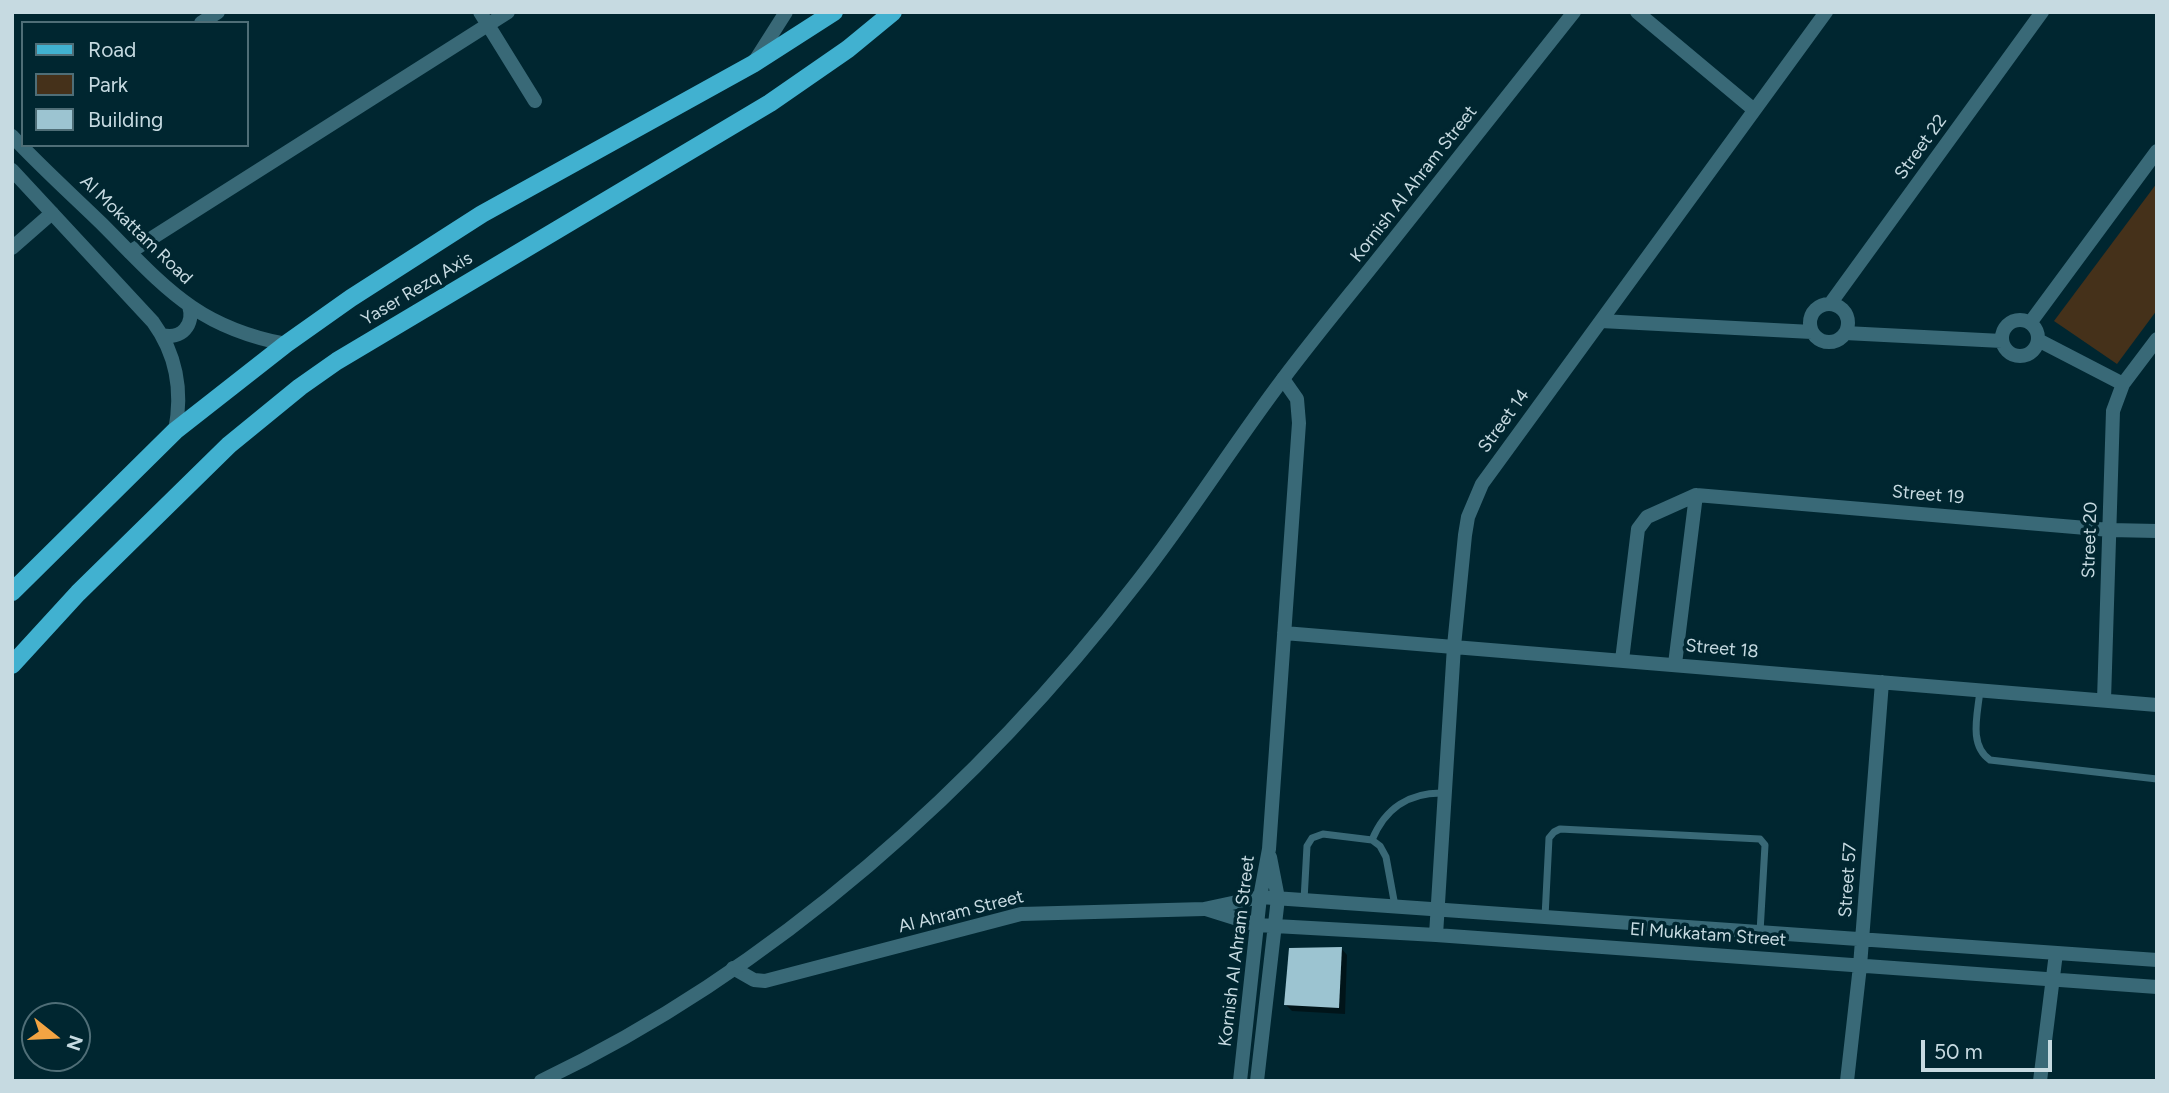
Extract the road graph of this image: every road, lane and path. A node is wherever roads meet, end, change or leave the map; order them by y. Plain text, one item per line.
1 (508, 12) edge
2 (786, 12) edge
3 (834, 12) edge
4 (893, 12) edge
5 (1574, 12) edge
6 (1637, 12) edge
7 (1826, 12) edge
8 (2042, 12) edge
9 (484, 18) edge
10 (753, 64) junction
11 (535, 101) dead end
12 (1753, 109) junction
13 (28, 147) edge
14 (2157, 151) edge
15 (12, 170) edge
16 (52, 213) junction
17 (12, 248) edge
18 (130, 252) junction
19 (1830, 304) junction
20 (189, 306) junction
21 (1601, 321) junction
22 (2031, 323) junction
23 (1812, 332) junction
24 (1845, 333) junction
25 (162, 335) junction
26 (2038, 340) junction
27 (2157, 340) edge
28 (2002, 341) junction
29 (286, 344) junction
30 (1283, 379) junction
31 (2123, 384) junction
32 (175, 431) junction
33 (1696, 495) junction
34 (2110, 530) junction
35 (2157, 531) edge
36 (12, 592) edge
37 (1284, 633) junction
38 (1454, 646) junction
39 (20, 649) edge
40 (1622, 660) junction
41 (1675, 664) junction
42 (12, 665) edge
43 (1882, 682) junction
44 (1980, 690) junction
45 (2104, 700) junction
46 (2157, 705) edge
47 (2157, 779) edge
48 (1444, 793) junction
49 (1372, 840) junction
50 (1269, 849) junction
51 (1260, 897) junction
52 (1278, 898) junction
53 (1304, 900) junction
54 (1395, 906) junction
55 (1204, 909) junction
56 (1437, 909) junction
57 (1545, 917) junction
58 (1257, 925) junction
59 (1276, 926) junction
60 (1760, 932) junction
61 (1436, 935) junction
62 (1863, 939) junction
63 (2056, 953) junction
64 (2157, 960) edge
65 (1860, 965) junction
66 (733, 968) junction
67 (2053, 979) junction
68 (2157, 987) edge
69 (541, 1081) edge
70 (1240, 1081) edge
71 (1257, 1081) edge
72 (1847, 1081) edge
73 (2040, 1081) edge

1 - 9 street
2 - 10 street
3 - 10 main road, Yaser Rezq Axis
4 - 39 main road, Yaser Rezq Axis
5 - 30 street, Kornish Al Ahram Street
6 - 12 street
7 - 12 street, Street 14
8 - 19 street, Street 22
9 - 11 street
9 - 18 street
10 - 29 main road, Yaser Rezq Axis
12 - 21 street, Street 14
13 - 18 street, Al Mokattam Road
14 - 22 street
15 - 16 street
16 - 17 street
16 - 25 street
18 - 20 street, Al Mokattam Road
19 - 23 street
19 - 24 street
20 - 25 street
20 - 29 street, Al Mokattam Road
21 - 23 street
21 - 38 street, Street 14
22 - 26 street
22 - 28 street
23 - 24 street
24 - 28 street
25 - 32 street
26 - 28 street
26 - 31 street
27 - 31 street, Street 20
29 - 32 main road, Yaser Rezq Axis
30 - 37 street
30 - 66 street, Kornish Al Ahram Street
31 - 34 street, Street 20
32 - 36 main road, Yaser Rezq Axis
33 - 34 street, Street 19
33 - 40 street, Street 19
33 - 41 street
34 - 35 street, Street 19
34 - 45 street, Street 20
37 - 38 street, Street 18
37 - 50 street
38 - 40 street, Street 18
38 - 48 street, Street 14
39 - 42 main road, Yaser Rezq Axis
40 - 41 street, Street 18
41 - 43 street, Street 18
43 - 44 street, Street 18
43 - 62 street, Street 57
44 - 45 street, Street 18
44 - 47 lane
45 - 46 street, Street 18
48 - 49 lane
48 - 56 street, Street 14
49 - 53 lane
49 - 54 lane
50 - 51 street, Kornish Al Ahram Street
50 - 52 street, Kornish Al Ahram Street
51 - 52 street, El Mukkatam Street
51 - 55 street, Al Ahram Street
51 - 58 street, Kornish Al Ahram Street
52 - 53 street, El Mukkatam Street
52 - 59 street, Kornish Al Ahram Street
53 - 54 street, El Mukkatam Street
54 - 56 street, El Mukkatam Street
55 - 58 street, Al Ahram Street
55 - 66 street, Al Ahram Street
56 - 57 street, El Mukkatam Street
56 - 61 street, Street 14
57 - 60 street, El Mukkatam Street
57 - 60 lane
58 - 59 street, El Mukkatam Street
58 - 70 street, Kornish Al Ahram Street
59 - 61 street, El Mukkatam Street
59 - 71 street, Kornish Al Ahram Street
60 - 62 street, El Mukkatam Street
61 - 65 street, El Mukkatam Street
62 - 63 street, El Mukkatam Street
62 - 65 street, Street 57
63 - 64 street, El Mukkatam Street
63 - 67 street
65 - 67 street, El Mukkatam Street
65 - 72 street, Street 57
66 - 69 street, Kornish Al Ahram Street
67 - 68 street, El Mukkatam Street
67 - 73 street

